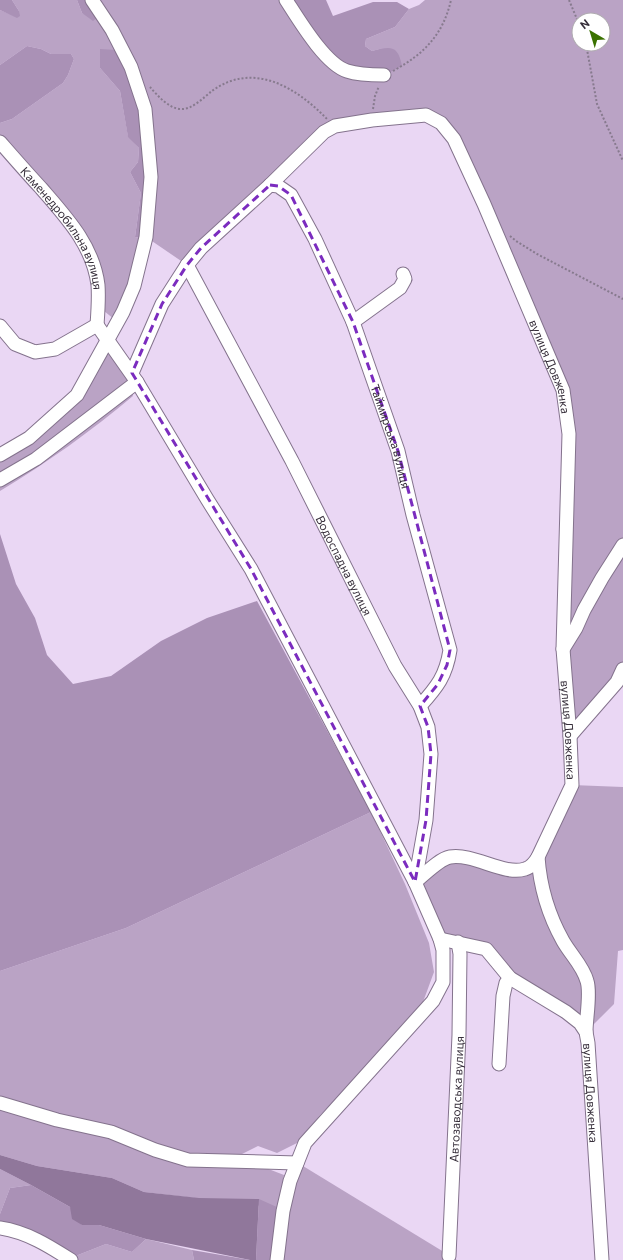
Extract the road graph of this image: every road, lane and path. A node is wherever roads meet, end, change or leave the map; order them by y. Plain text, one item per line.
1 (92, 0) edge
2 (286, 0) edge
3 (451, 0) edge
4 (569, 0) edge
5 (574, 12) edge
6 (587, 52) edge
7 (384, 75) junction
8 (148, 86) dead end
9 (372, 120) junction
10 (334, 126) junction
11 (0, 142) edge
12 (623, 161) edge
13 (270, 185) junction
14 (506, 231) dead end
15 (187, 265) junction
16 (403, 274) dead end
17 (623, 299) edge
18 (353, 322) junction
19 (97, 325) junction
20 (0, 326) edge
21 (107, 339) junction
22 (134, 378) junction
23 (0, 455) edge
24 (0, 480) edge
25 (623, 545) edge
26 (563, 649) junction
27 (623, 669) edge
28 (420, 706) junction
29 (570, 736) junction
30 (538, 857) junction
31 (416, 882) junction
32 (440, 938) junction
33 (458, 942) junction
34 (510, 978) junction
35 (586, 1032) junction
36 (499, 1064) dead end
37 (0, 1103) edge
38 (297, 1163) junction
39 (0, 1228) edge
40 (449, 1256) dead end
41 (71, 1260) edge
42 (277, 1260) edge
43 (602, 1260) edge

1 - 21 street
2 - 7 street
3 - 7 path
4 - 5 path
6 - 12 path
7 - 9 path
8 - 10 path
9 - 10 street
9 - 26 street, вулиця Довженка
10 - 13 street
11 - 19 street, Каменедробильна вулиця
13 - 15 street
13 - 18 street, Таймирська вулиця
14 - 17 path
15 - 22 street
15 - 28 street, Водоспадна вулиця
16 - 18 street
18 - 28 street, Таймирська вулиця
19 - 20 street
19 - 21 street
21 - 22 street
21 - 23 street
22 - 24 street
22 - 31 street
25 - 26 street
26 - 29 street, вулиця Довженка
27 - 29 street
28 - 31 street, Водоспадна вулиця
29 - 30 street, вулиця Довженка
30 - 31 street, вулиця Довженка
30 - 35 street
31 - 32 street
32 - 33 street, вулиця Довженка
32 - 38 street
33 - 34 street, вулиця Довженка
33 - 40 street, Автозаводська вулиця
34 - 35 street, вулиця Довженка
34 - 36 street
35 - 43 street, вулиця Довженка
37 - 38 street
38 - 42 street
39 - 41 street

